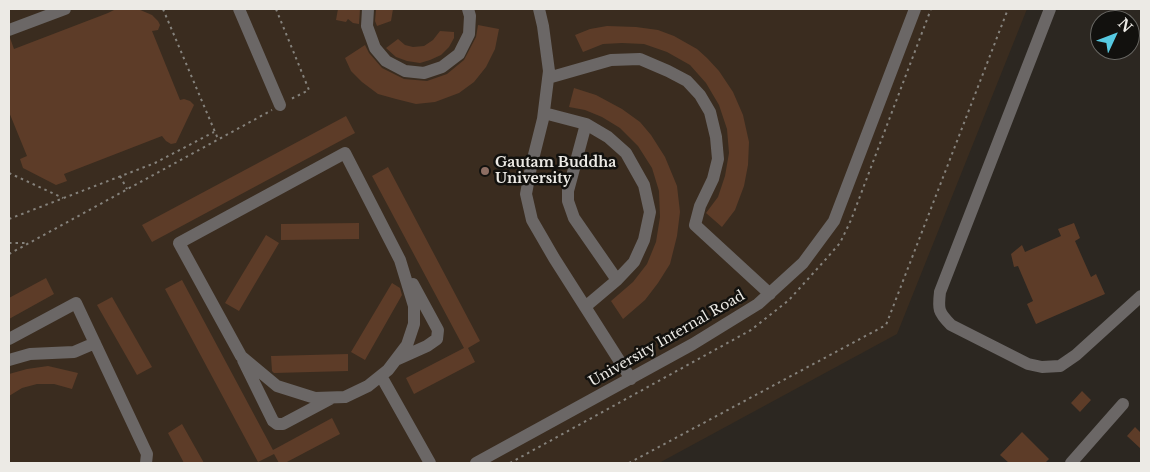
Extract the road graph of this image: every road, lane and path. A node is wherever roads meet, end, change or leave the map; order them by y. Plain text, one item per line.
1 (65, 9) edge
2 (163, 9) edge
3 (239, 9) edge
4 (276, 9) edge
5 (368, 9) edge
6 (468, 9) edge
7 (539, 9) edge
8 (915, 9) edge
9 (1008, 9) edge
10 (1050, 9) edge
11 (9, 30) edge
12 (548, 78) junction
13 (280, 105) junction
14 (544, 114) junction
15 (586, 124) junction
16 (214, 132) junction
17 (218, 139) junction
18 (9, 173) edge
19 (120, 176) junction
20 (127, 189) junction
21 (63, 198) junction
22 (9, 219) edge
23 (9, 243) edge
24 (28, 244) junction
25 (9, 254) edge
26 (400, 260) junction
27 (617, 280) junction
28 (770, 294) junction
29 (1141, 296) edge
30 (585, 307) junction
31 (9, 340) edge
32 (95, 343) junction
33 (241, 356) junction
34 (9, 360) edge
35 (395, 360) junction
36 (381, 376) junction
37 (630, 379) junction
38 (332, 398) junction
39 (1123, 404) dead end
40 (1074, 462) edge
41 (146, 463) edge
42 (430, 463) edge
43 (476, 463) edge
44 (629, 463) edge

1 - 11 street
2 - 16 path
3 - 13 street
4 - 13 path
5 - 6 street
7 - 12 street
8 - 28 street, University Internal Road
9 - 44 path
10 - 29 street
12 - 14 street
12 - 28 street
13 - 17 path
14 - 15 street
14 - 30 street
15 - 27 street
15 - 27 street
16 - 17 path
16 - 19 path
17 - 20 path
18 - 21 path
19 - 20 path
19 - 21 path
20 - 24 path
21 - 22 path
23 - 24 path
24 - 25 path
26 - 33 street
26 - 35 street
26 - 35 street
27 - 30 street
28 - 37 street, University Internal Road
30 - 37 street
31 - 32 street
32 - 34 street
32 - 41 street
33 - 38 street
33 - 38 street
35 - 36 street
36 - 38 street
36 - 42 street
37 - 43 street, University Internal Road
39 - 40 street

